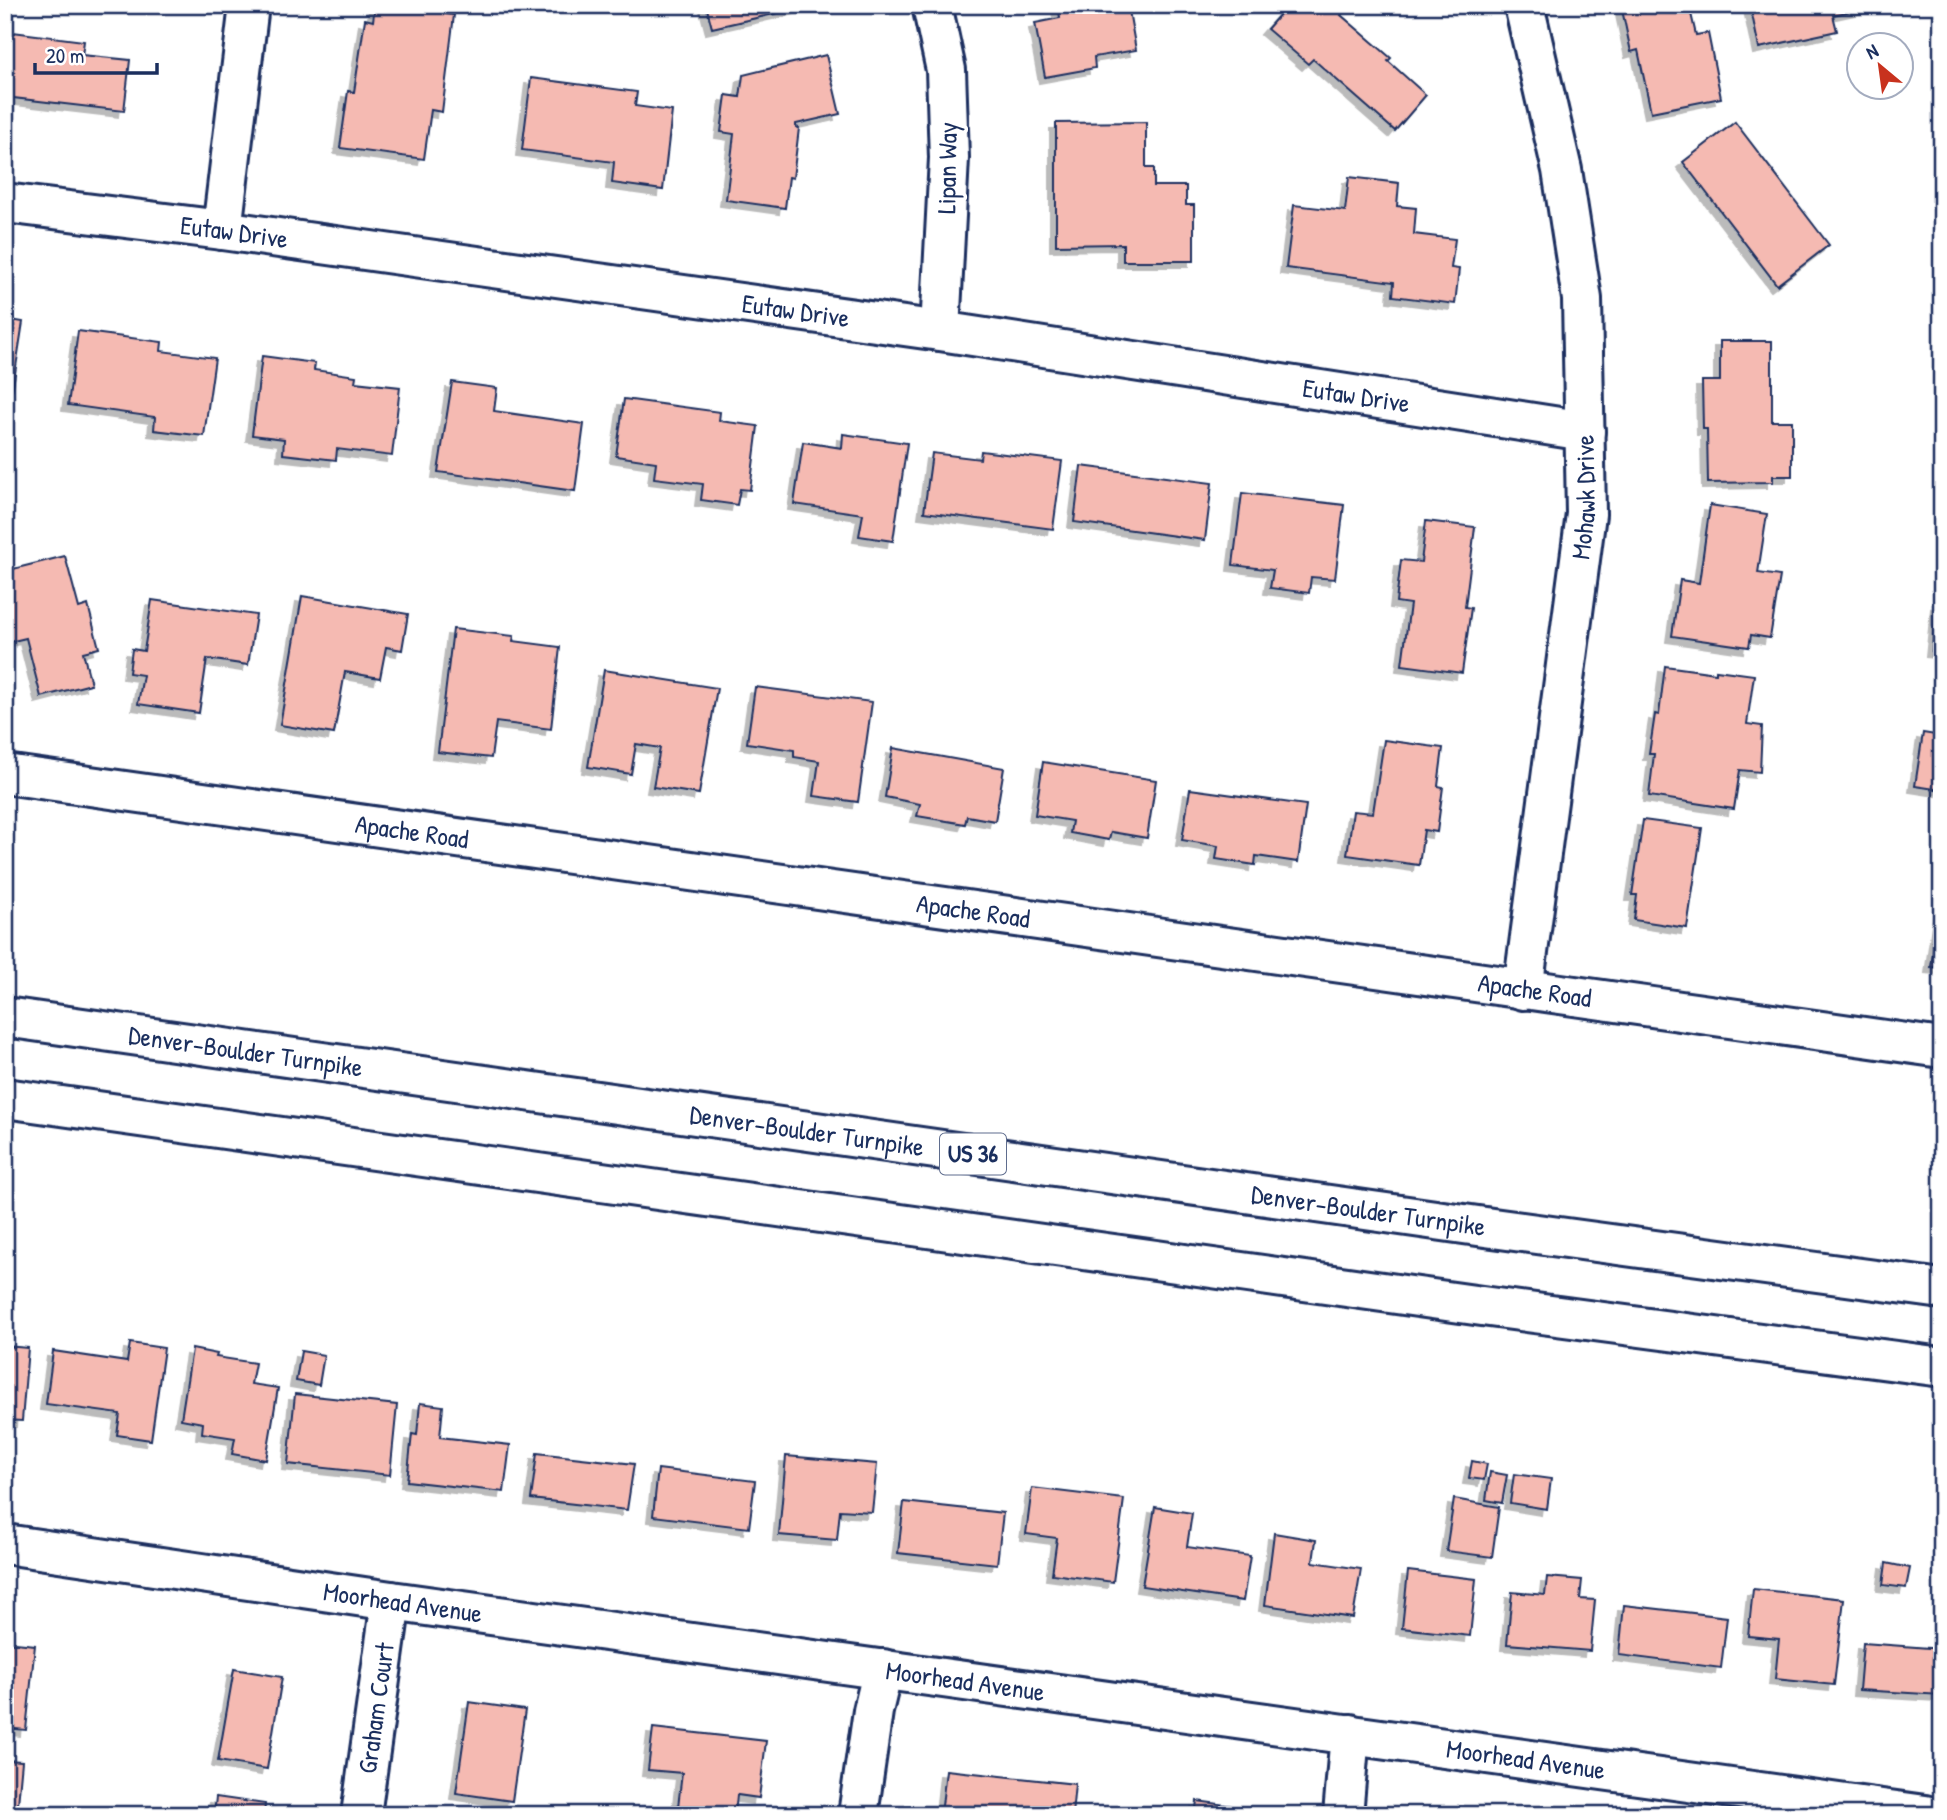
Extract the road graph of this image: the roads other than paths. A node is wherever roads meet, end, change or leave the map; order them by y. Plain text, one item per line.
1 (249, 5) edge
2 (932, 5) edge
3 (1524, 5) edge
4 (5, 203) edge
5 (222, 230) junction
6 (940, 331) junction
7 (1585, 431) junction
8 (5, 774) edge
9 (1523, 990) junction
10 (5, 1017) edge
11 (1942, 1048) edge
12 (5, 1098) edge
13 (1942, 1289) edge
14 (1942, 1367) edge
15 (5, 1544) edge
16 (391, 1601) junction
17 (883, 1669) junction
18 (1350, 1734) junction
19 (1836, 1808) edge
20 (361, 1815) edge
21 (858, 1815) edge
22 (1343, 1815) edge
23 (1925, 1815) edge

1 - 5 main road
2 - 6 main road, Lipan Way
3 - 7 main road, Mohawk Drive
4 - 5 main road, Eutaw Drive
5 - 6 main road, Eutaw Drive
6 - 7 main road, Eutaw Drive
7 - 9 main road, Mohawk Drive
8 - 9 main road, Apache Road
9 - 11 main road, Apache Road
10 - 13 main road, Denver–Boulder Turnpike / US 36
12 - 14 main road
15 - 16 main road, Moorhead Avenue
16 - 17 main road, Moorhead Avenue
16 - 20 main road, Graham Court
17 - 18 main road, Moorhead Avenue
17 - 21 main road
18 - 19 main road, Moorhead Avenue
18 - 22 main road
19 - 23 main road, Moorhead Avenue

